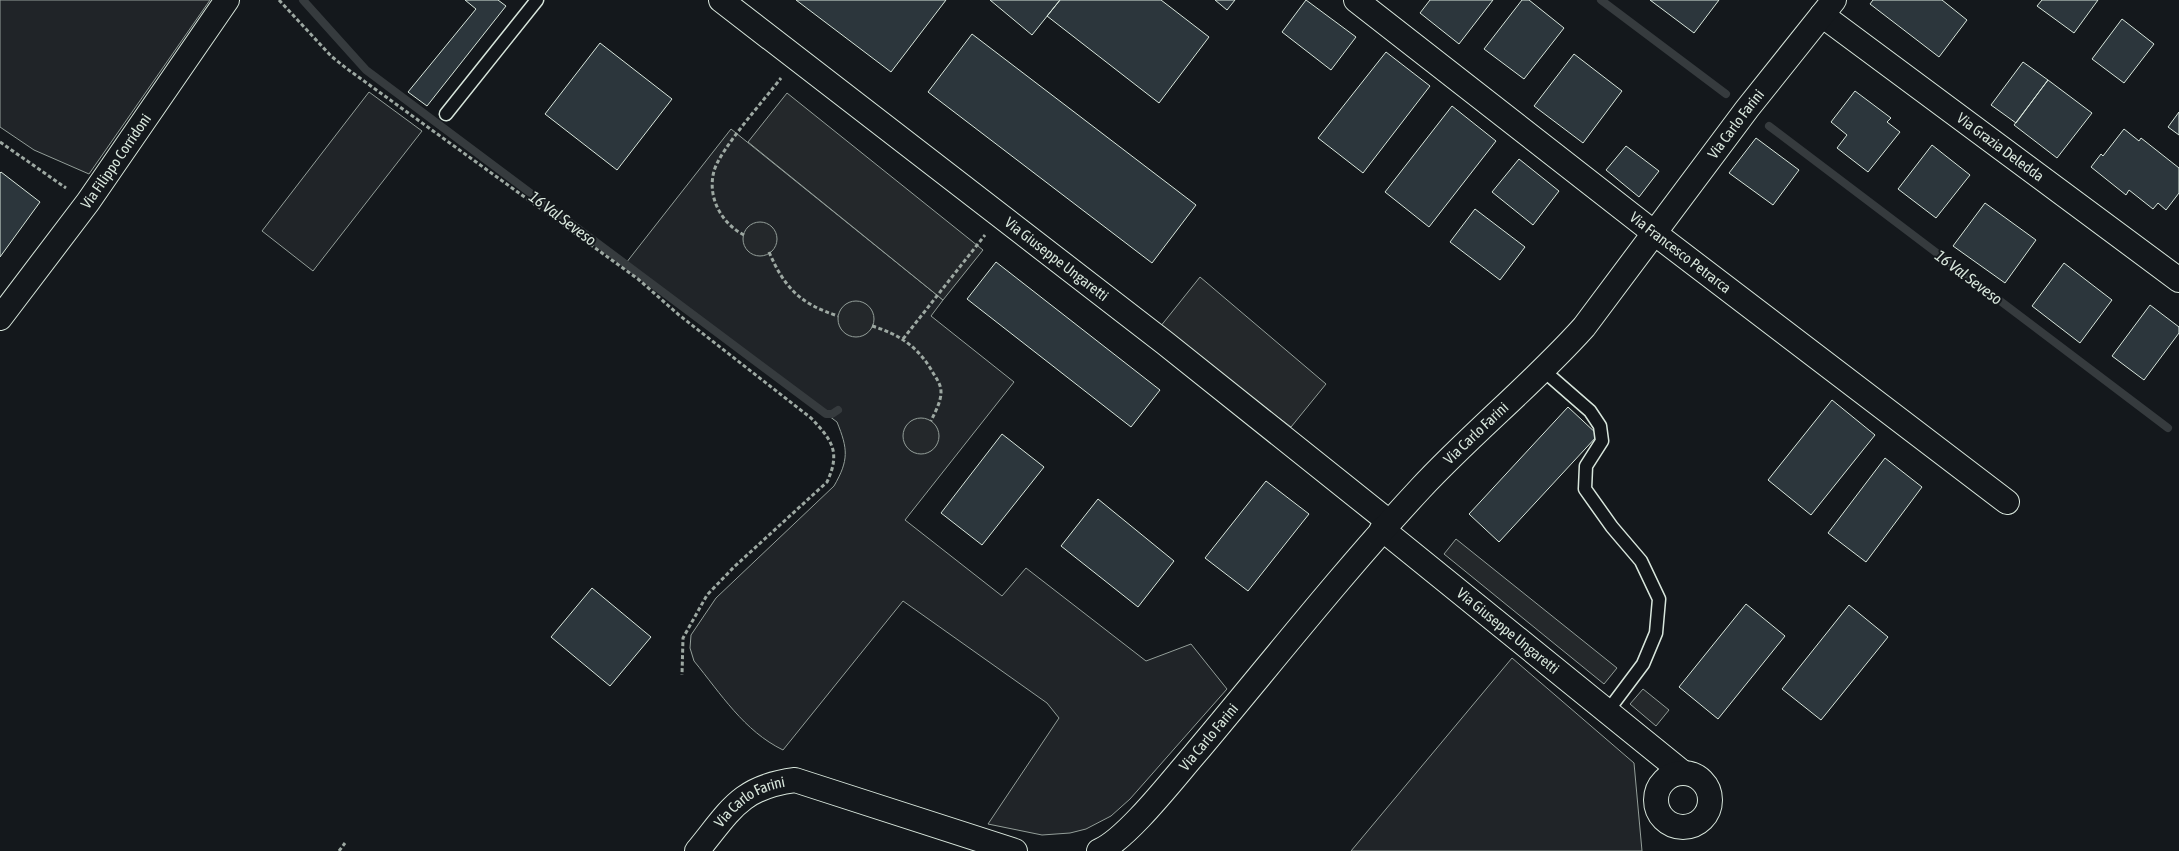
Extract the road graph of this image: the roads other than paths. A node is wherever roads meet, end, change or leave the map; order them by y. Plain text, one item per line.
1 (227, 0) edge
2 (537, 0) edge
3 (721, 0) edge
4 (1356, 0) edge
5 (1828, 8) edge
6 (446, 114) dead end
7 (1653, 232) junction
8 (2179, 280) edge
9 (0, 318) edge
10 (1544, 370) junction
11 (2007, 502) dead end
12 (1386, 526) junction
13 (1607, 712) junction
14 (1634, 733) junction
15 (1682, 772) junction
16 (1658, 790) junction
17 (697, 851) edge
18 (1015, 851) edge
19 (1099, 851) edge

1 - 9 street, Via Filippo Corridoni
2 - 6 lane
3 - 12 street, Via Giuseppe Ungaretti
4 - 7 street, Via Francesco Petrarca
5 - 7 street, Via Carlo Farini
5 - 8 street, Via Grazia Deledda
7 - 10 street, Via Carlo Farini
7 - 11 street, Via Francesco Petrarca
10 - 12 street, Via Carlo Farini
10 - 13 lane
12 - 13 street, Via Giuseppe Ungaretti
12 - 19 street, Via Carlo Farini
13 - 14 street, Via Giuseppe Ungaretti
14 - 15 street, Via Giuseppe Ungaretti
14 - 16 street, Via Giuseppe Ungaretti
15 - 16 street
15 - 16 street
17 - 18 street, Via Carlo Farini

